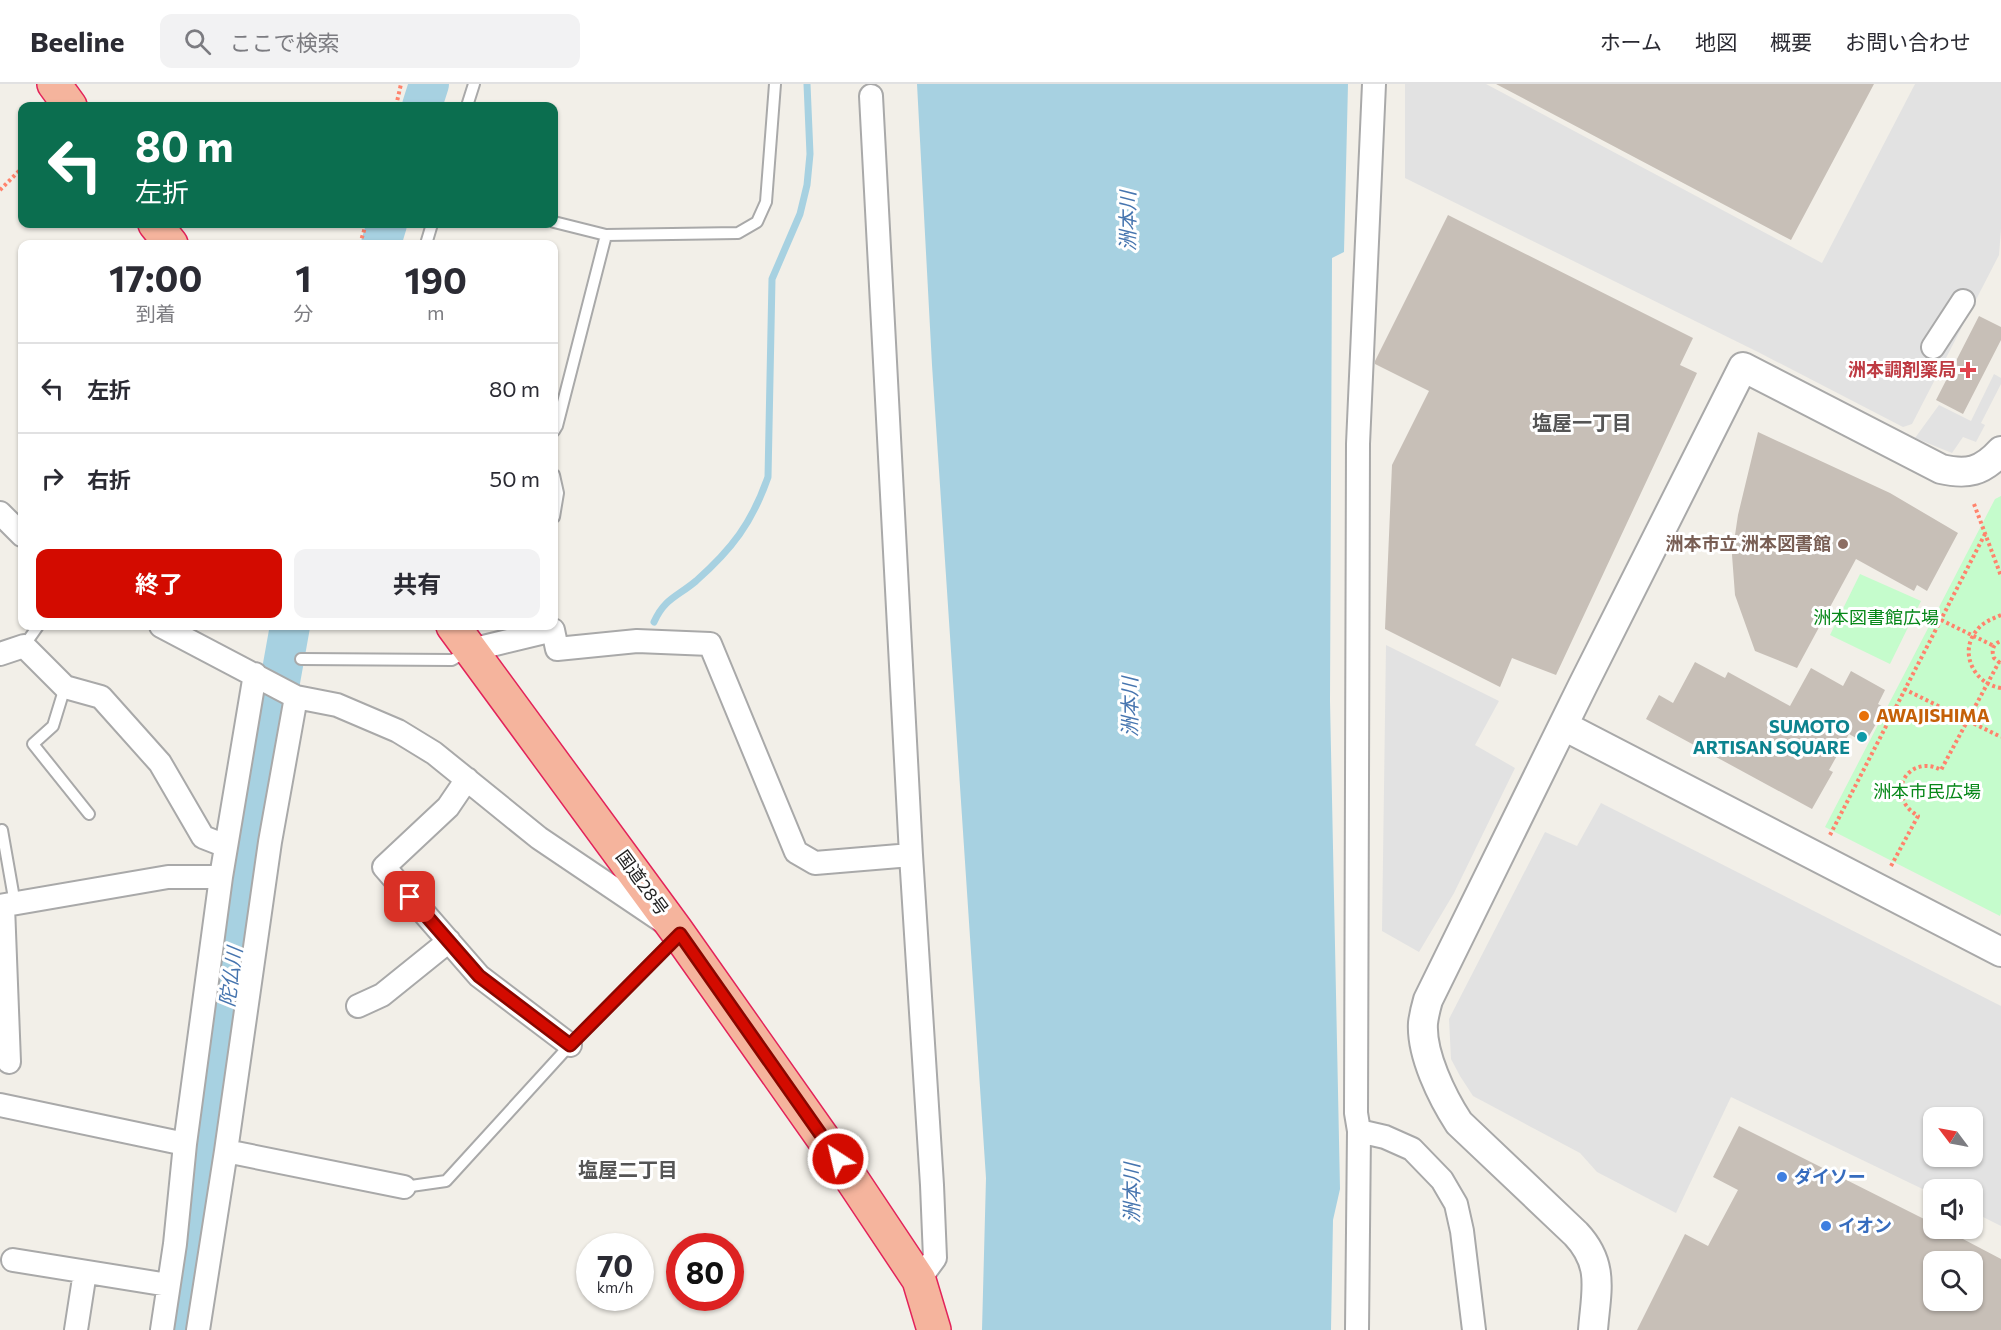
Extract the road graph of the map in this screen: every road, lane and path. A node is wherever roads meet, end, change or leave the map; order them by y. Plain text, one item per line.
1 (54, 84) edge
2 (401, 84) edge
3 (474, 84) edge
4 (775, 84) edge
5 (1374, 84) edge
6 (871, 96) dead end
7 (67, 102) edge
8 (397, 102) edge
9 (468, 102) edge
10 (18, 172) edge
11 (0, 190) edge
12 (558, 223) edge
13 (158, 228) edge
14 (606, 235) junction
15 (168, 240) edge
16 (1963, 301) dead end
17 (1933, 347) dead end
18 (558, 422) edge
19 (2001, 451) edge
20 (1974, 504) dead end
21 (0, 513) edge
22 (18, 531) edge
23 (1985, 534) junction
24 (2001, 576) edge
25 (2001, 615) edge
26 (1941, 620) junction
27 (35, 630) edge
28 (169, 630) edge
29 (460, 633) edge
30 (1973, 636) junction
31 (2001, 641) edge
32 (24, 646) junction
33 (1994, 646) junction
34 (0, 654) edge
35 (301, 659) dead end
36 (2000, 663) edge
37 (255, 674) junction
38 (1988, 684) junction
39 (65, 687) junction
40 (2001, 688) edge
41 (1905, 689) junction
42 (296, 697) junction
43 (1968, 720) junction
44 (1563, 726) junction
45 (2001, 737) edge
46 (467, 779) junction
47 (89, 814) dead end
48 (2, 830) dead end
49 (1830, 835) dead end
50 (226, 846) junction
51 (911, 855) junction
52 (1891, 866) dead end
53 (221, 877) junction
54 (6, 905) edge
55 (678, 932) junction
56 (449, 941) junction
57 (2001, 952) edge
58 (358, 1006) dead end
59 (570, 1045) junction
60 (9, 1062) dead end
61 (0, 1105) edge
62 (1359, 1131) junction
63 (185, 1144) junction
64 (226, 1151) junction
65 (404, 1187) joint
66 (175, 1244) junction
67 (210, 1250) junction
68 (13, 1260) dead end
69 (85, 1272) junction
70 (919, 1280) junction
71 (168, 1285) junction
72 (76, 1330) edge
73 (162, 1330) edge
74 (198, 1330) edge
75 (934, 1330) edge
76 (1357, 1330) edge
77 (1474, 1330) edge
78 (1593, 1330) edge

1 - 7 highway
2 - 8 path
3 - 9 lane
4 - 14 lane
5 - 62 street
6 - 51 street
10 - 11 path
12 - 14 lane
13 - 15 highway
14 - 18 lane
16 - 17 street
19 - 44 street
20 - 23 path
21 - 22 street
23 - 24 path
23 - 26 path
25 - 30 path
26 - 30 path
26 - 41 path
27 - 32 lane
28 - 37 street
29 - 35 lane
29 - 51 street
29 - 55 highway, 国道28号
30 - 33 path
30 - 38 path
31 - 33 path
32 - 34 street
32 - 39 street
33 - 36 path
36 - 38 path
37 - 42 street
37 - 50 street
38 - 40 path
38 - 43 path
39 - 47 lane
39 - 50 street
41 - 43 path
41 - 49 path
42 - 46 street
42 - 64 street
43 - 45 path
43 - 52 path
44 - 57 street
44 - 78 street
46 - 55 street
46 - 56 street
48 - 54 lane
50 - 53 street
51 - 70 street
53 - 54 street
53 - 63 street
54 - 60 street
55 - 59 lane
55 - 70 highway, 国道28号
56 - 58 street
56 - 59 street
59 - 65 lane
61 - 63 street
62 - 76 street
62 - 77 street
63 - 66 street
64 - 65 street
64 - 67 street
66 - 67 street
66 - 71 street
67 - 74 street
68 - 69 street
69 - 71 street
69 - 72 street
70 - 75 highway, 国道28号
71 - 73 street

